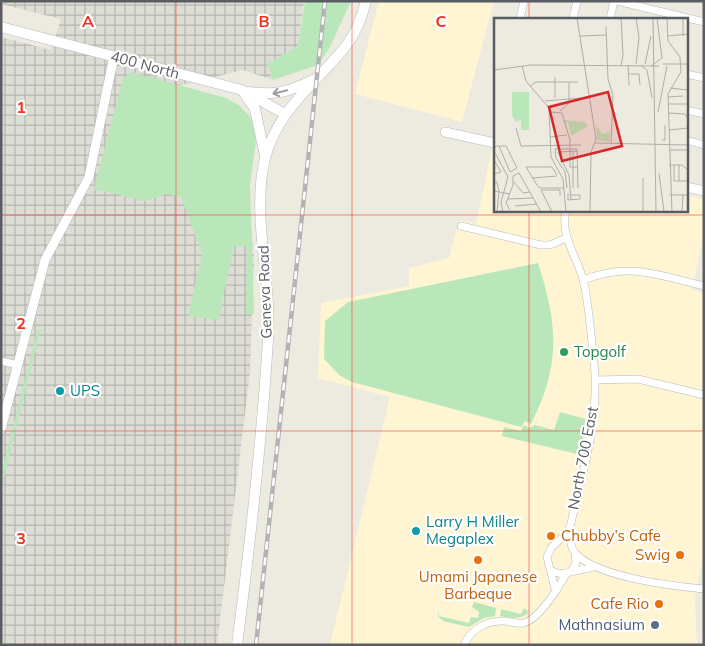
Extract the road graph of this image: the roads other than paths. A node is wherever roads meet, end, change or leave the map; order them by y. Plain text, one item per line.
1 (366, 1) edge
2 (524, 1) edge
3 (577, 1) edge
4 (616, 1) edge
5 (520, 18) edge
6 (573, 18) edge
7 (610, 18) edge
8 (687, 18) edge
9 (688, 18) edge
10 (704, 22) edge
11 (1, 27) edge
12 (114, 56) junction
13 (688, 74) edge
14 (316, 78) junction
15 (704, 78) edge
16 (242, 90) junction
17 (688, 110) edge
18 (284, 114) junction
19 (704, 114) edge
20 (445, 132) dead end
21 (688, 141) edge
22 (494, 143) edge
23 (704, 145) edge
24 (265, 158) junction
25 (688, 188) edge
26 (704, 192) edge
27 (566, 211) edge
28 (461, 226) dead end
29 (566, 238) junction
30 (583, 280) junction
31 (704, 286) edge
32 (1, 362) edge
33 (18, 365) junction
34 (595, 380) junction
35 (704, 396) edge
36 (1, 429) edge
37 (569, 531) junction
38 (552, 548) junction
39 (574, 551) junction
40 (594, 567) junction
41 (552, 571) junction
42 (569, 572) junction
43 (555, 589) junction
44 (704, 589) edge
45 (237, 645) edge
46 (464, 645) edge

1 - 14 main road, Geneva Road
2 - 5 street
3 - 6 street
4 - 7 street
4 - 8 street
9 - 10 street
11 - 12 main road, 400 North
12 - 16 main road, 400 North
12 - 33 street
13 - 15 street
14 -> 16 main road
14 - 18 main road, Geneva Road
16 - 18 main road, 400 North
16 - 24 main road
17 - 19 street
18 - 24 main road, Geneva Road
20 - 22 street
21 - 23 street
24 - 45 main road, Geneva Road
25 - 26 street
27 - 29 street, North 700 East
28 - 29 street
29 - 30 street, North 700 East
30 - 31 street
30 - 34 street, North 700 East
32 - 33 street
33 - 36 street
34 - 35 street
34 - 37 street, North 700 East
37 - 38 street
37 - 39 street
38 - 39 street
38 - 41 street
39 - 40 street
39 - 42 street
40 - 42 street
40 - 44 street
41 - 42 street
41 - 43 street
42 - 43 street
43 - 46 street

